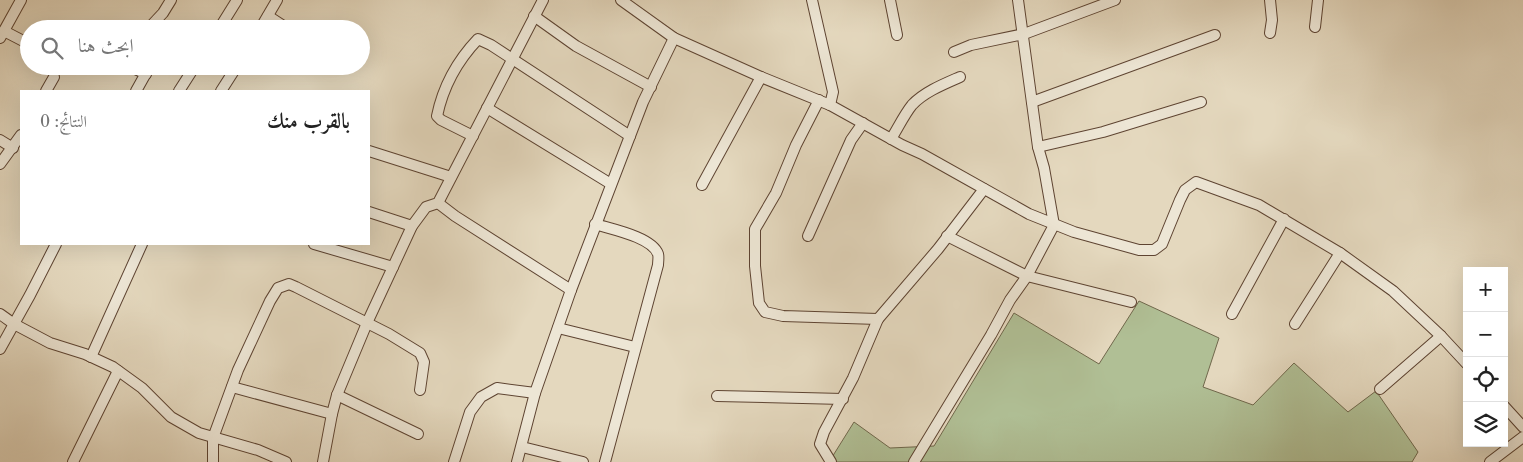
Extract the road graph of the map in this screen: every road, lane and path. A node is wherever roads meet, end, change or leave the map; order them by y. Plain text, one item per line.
1 (21, 0) edge
2 (171, 0) edge
3 (236, 0) edge
4 (277, 0) edge
5 (543, 0) edge
6 (621, 0) edge
7 (812, 0) edge
8 (890, 0) edge
9 (1018, 0) edge
10 (1115, 0) edge
11 (1270, 0) edge
12 (1318, 0) edge
13 (632, 3) edge
14 (268, 16) junction
15 (534, 16) junction
16 (156, 20) edge
17 (224, 20) edge
18 (266, 20) edge
19 (274, 20) edge
20 (1315, 27) dead end
21 (1270, 33) dead end
22 (1024, 34) junction
23 (2, 35) edge
24 (898, 35) dead end
25 (1215, 36) dead end
26 (674, 38) junction
27 (20, 41) edge
28 (954, 52) dead end
29 (512, 60) junction
30 (145, 75) edge
31 (189, 75) edge
32 (231, 75) edge
33 (54, 77) dead end
34 (762, 77) junction
35 (960, 77) dead end
36 (651, 87) junction
37 (47, 90) edge
38 (137, 90) edge
39 (180, 90) edge
40 (222, 90) edge
41 (819, 100) junction
42 (1032, 102) junction
43 (1201, 102) dead end
44 (830, 105) junction
45 (487, 108) junction
46 (863, 123) junction
47 (473, 136) junction
48 (630, 136) junction
49 (20, 137) edge
50 (891, 139) junction
51 (0, 140) edge
52 (1038, 147) junction
53 (13, 148) junction
54 (370, 151) edge
55 (0, 164) edge
56 (451, 177) junction
57 (611, 184) junction
58 (702, 185) dead end
59 (984, 189) junction
60 (438, 203) junction
61 (370, 212) edge
62 (1284, 219) junction
63 (595, 224) junction
64 (1054, 225) junction
65 (412, 226) junction
66 (808, 236) dead end
67 (948, 236) junction
68 (55, 245) edge
69 (142, 245) edge
70 (317, 245) edge
71 (1340, 253) junction
72 (393, 267) junction
73 (1028, 276) junction
74 (571, 290) junction
75 (1131, 302) dead end
76 (0, 314) edge
77 (1232, 314) dead end
78 (878, 319) junction
79 (368, 323) junction
80 (14, 324) junction
81 (1296, 324) dead end
82 (558, 328) junction
83 (1440, 336) junction
84 (635, 347) junction
85 (0, 349) edge
86 (91, 357) junction
87 (1463, 360) edge
88 (118, 372) junction
89 (232, 387) junction
90 (1380, 389) dead end
91 (420, 390) dead end
92 (535, 392) junction
93 (337, 395) junction
94 (717, 396) dead end
95 (843, 399) junction
96 (1508, 411) edge
97 (332, 414) junction
98 (1523, 428) edge
99 (418, 434) dead end
100 (1523, 437) edge
101 (213, 438) junction
102 (522, 447) junction
103 (1496, 460) edge
104 (73, 462) edge
105 (213, 462) edge
106 (286, 462) edge
107 (322, 462) edge
108 (454, 462) edge
109 (517, 462) edge
110 (582, 462) edge
111 (605, 462) edge
112 (831, 462) edge
113 (914, 462) edge

1 - 23 street
2 - 16 street
3 - 17 street
4 - 14 street
5 - 15 street
6 - 13 street
7 - 44 street
8 - 24 street
9 - 22 street
10 - 22 street
11 - 21 street
12 - 20 street
13 - 26 street
14 - 18 street
14 - 19 street
15 - 29 street
15 - 36 street
22 - 28 street
22 - 42 street
23 - 27 street
25 - 42 street
26 - 34 street
26 - 36 street
29 - 45 street
29 - 47 street
29 - 48 street
30 - 38 street
31 - 39 street
32 - 40 street
33 - 37 street
34 - 41 street
34 - 58 street
35 - 50 street
36 - 48 street
41 - 44 street
41 - 78 street
42 - 52 street
43 - 52 street
44 - 46 street
45 - 47 street
45 - 57 street
46 - 50 street
46 - 66 street
47 - 56 street
48 - 57 street
49 - 53 street
50 - 59 street
51 - 53 street
52 - 64 street
53 - 55 street
54 - 56 street
56 - 60 street
57 - 63 street
59 - 64 street
59 - 67 street
60 - 65 street
60 - 74 street
61 - 65 street
62 - 64 street
62 - 71 street
62 - 77 street
63 - 74 street
63 - 84 street
64 - 73 street
65 - 72 street
67 - 73 street
67 - 78 street
68 - 80 street
69 - 86 street
70 - 72 street
71 - 81 street
71 - 83 street
72 - 79 street
73 - 75 street
73 - 113 street
74 - 82 street
76 - 80 street
78 - 95 street
79 - 89 street
79 - 91 street
79 - 93 street
80 - 85 street
80 - 86 street
82 - 84 street
82 - 92 street
83 - 87 street
83 - 90 street
84 - 111 street
86 - 88 street
88 - 101 street
88 - 104 street
89 - 97 street
89 - 101 street
92 - 102 street
92 - 108 street
93 - 97 street
93 - 99 street
94 - 95 street
95 - 112 street
96 - 98 street
97 - 107 street
100 - 103 street
101 - 105 street
101 - 106 street
102 - 109 street
102 - 110 street

